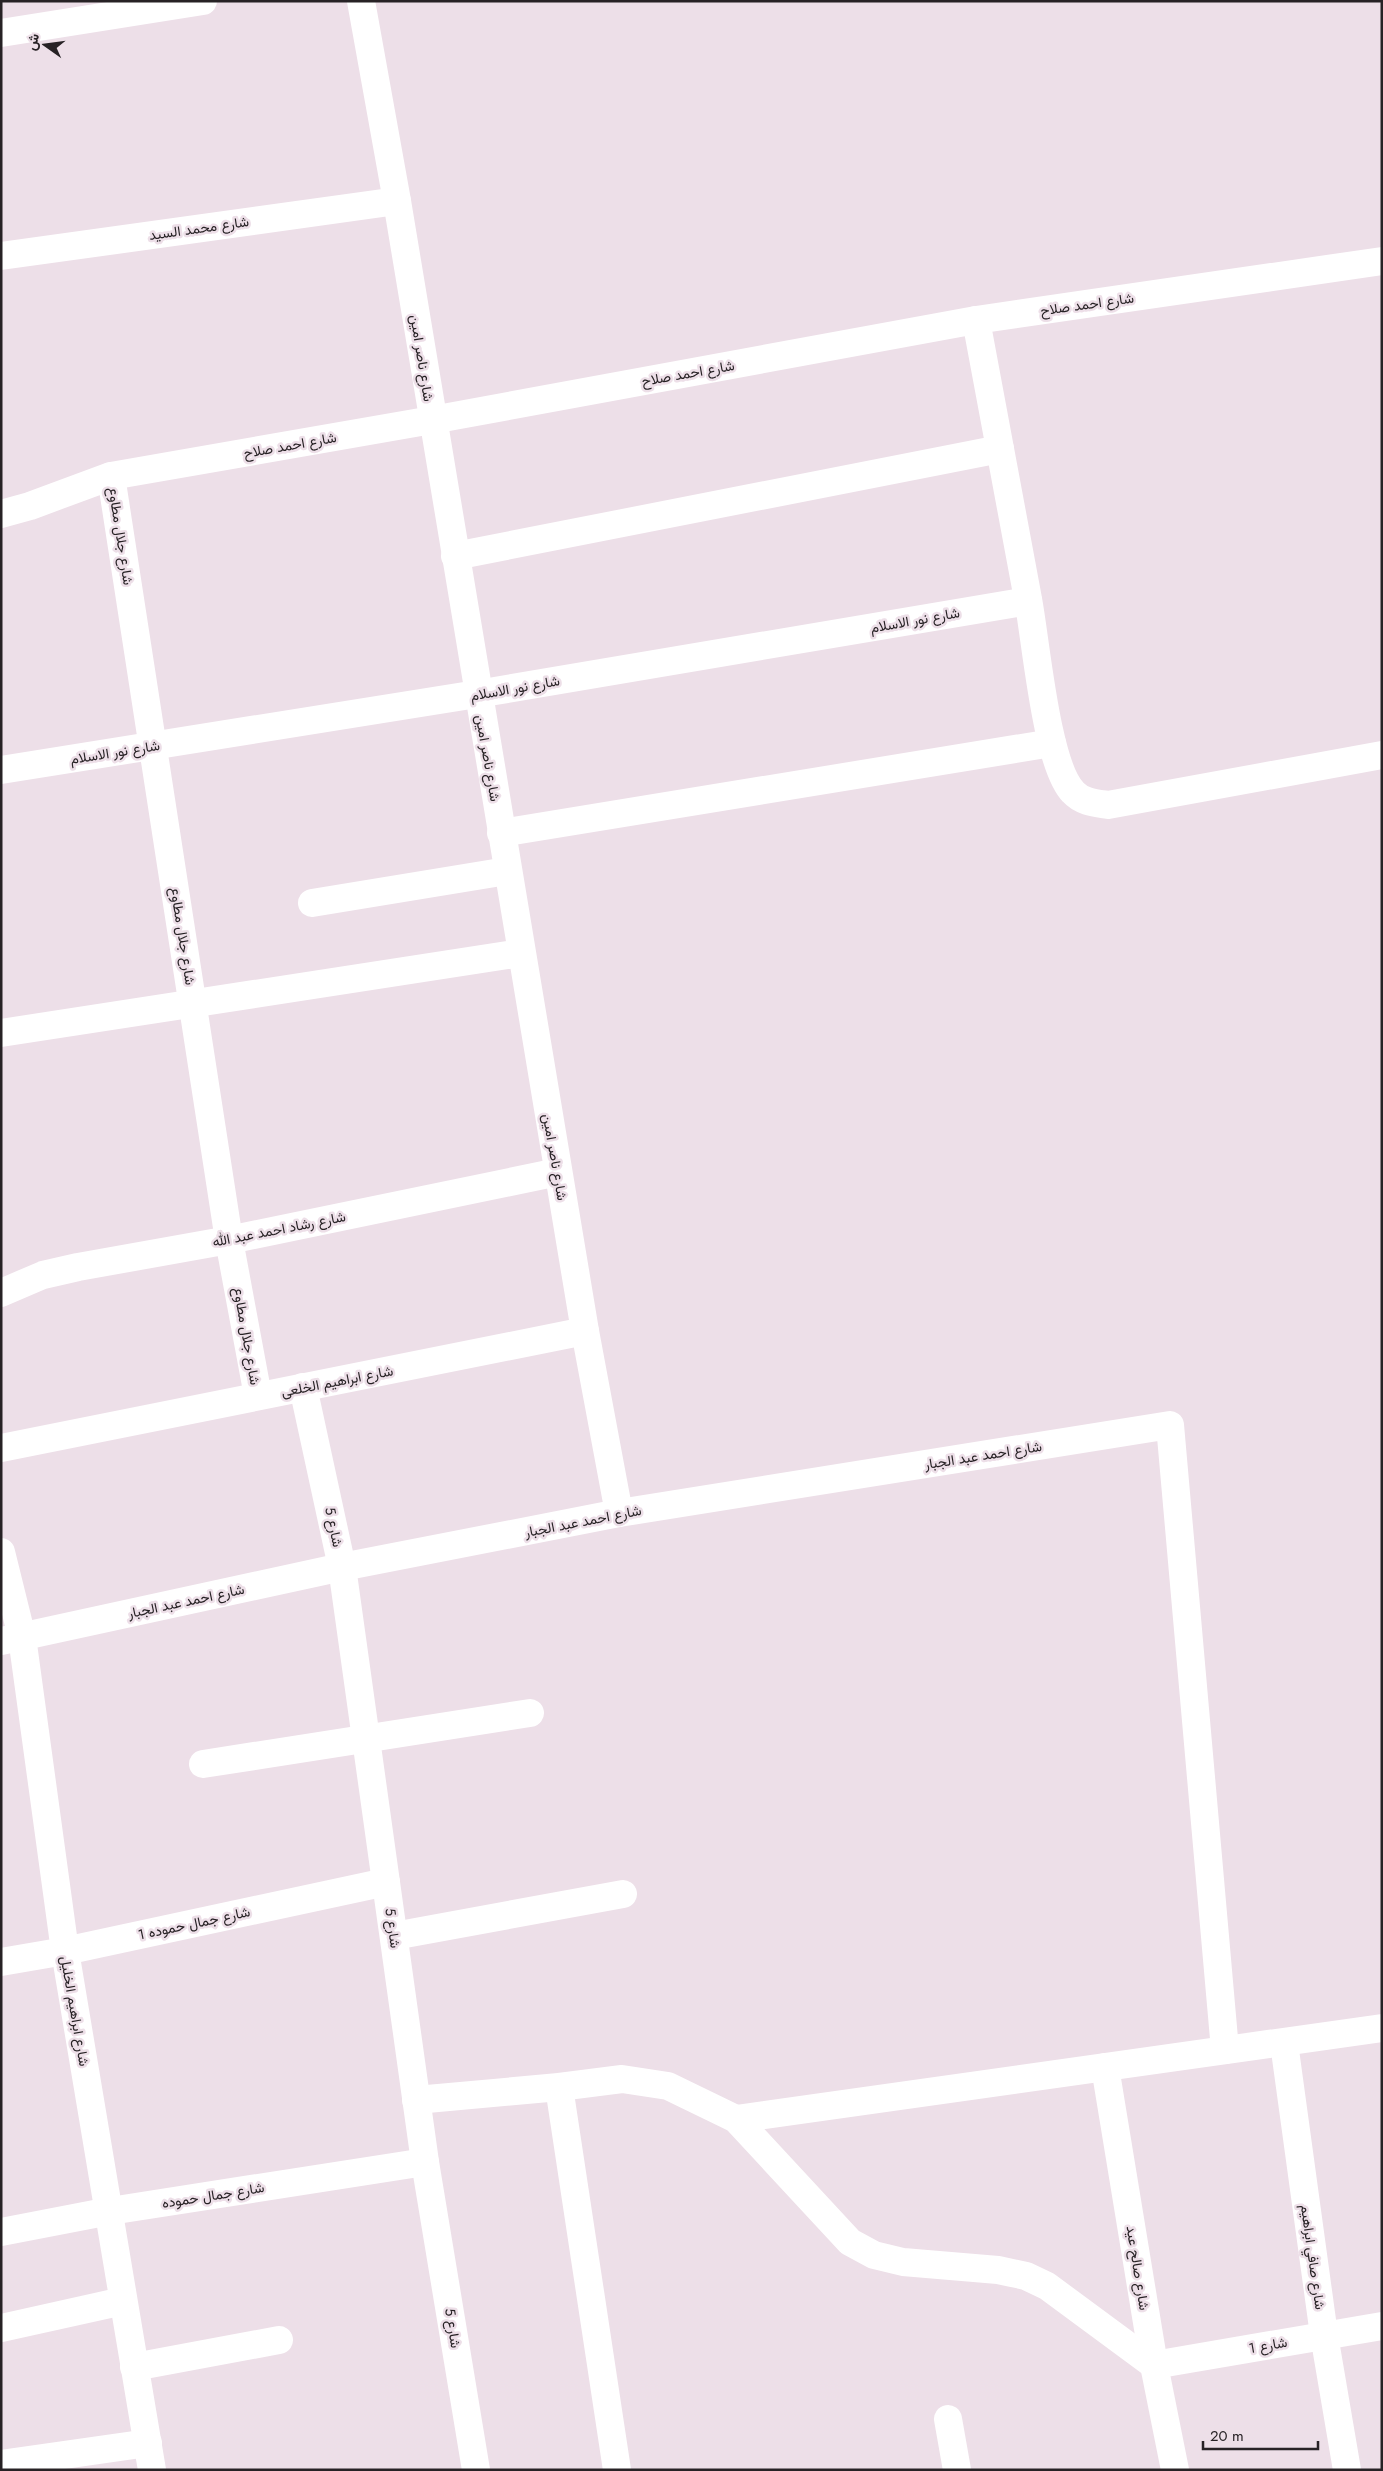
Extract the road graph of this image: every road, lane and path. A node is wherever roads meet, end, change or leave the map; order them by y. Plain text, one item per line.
1 (203, 1) edge
2 (362, 1) edge
3 (1, 33) edge
4 (397, 201) junction
5 (1, 256) edge
6 (1382, 260) edge
7 (976, 320) junction
8 (432, 420) junction
9 (1000, 449) junction
10 (111, 476) junction
11 (1, 514) edge
12 (455, 556) junction
13 (1028, 601) junction
14 (478, 694) junction
15 (1052, 743) junction
16 (153, 746) junction
17 (1382, 755) edge
18 (1, 770) edge
19 (501, 833) junction
20 (508, 871) junction
21 (312, 903) dead end
22 (521, 953) junction
23 (194, 1004) junction
24 (1, 1033) edge
25 (558, 1172) junction
26 (229, 1240) junction
27 (1, 1293) edge
28 (585, 1331) junction
29 (303, 1387) junction
30 (258, 1396) junction
31 (1, 1448) edge
32 (619, 1513) junction
33 (1, 1552) edge
34 (342, 1567) junction
35 (12, 1639) edge
36 (530, 1713) dead end
37 (366, 1739) junction
38 (203, 1764) dead end
39 (386, 1882) junction
40 (624, 1894) dead end
41 (394, 1936) junction
42 (64, 1951) junction
43 (1, 1962) edge
44 (1382, 2028) edge
45 (1284, 2043) junction
46 (1225, 2050) junction
47 (1105, 2067) junction
48 (560, 2087) junction
49 (416, 2100) junction
50 (736, 2119) junction
51 (425, 2162) junction
52 (110, 2211) junction
53 (1, 2232) edge
54 (123, 2301) junction
55 (1382, 2326) edge
56 (1, 2328) edge
57 (1324, 2335) junction
58 (279, 2340) dead end
59 (1154, 2365) junction
60 (134, 2367) junction
61 (948, 2419) dead end
62 (148, 2443) junction
63 (1, 2464) edge
64 (152, 2470) edge
65 (476, 2470) edge
66 (617, 2470) edge
67 (957, 2470) edge
68 (1175, 2470) edge
69 (1347, 2470) edge

1 - 3 street
2 - 4 street, شارع ناصر امين
4 - 5 street, شارع محمد السيد
4 - 8 street, شارع ناصر امين
6 - 7 street, شارع احمد صلاح
7 - 8 street, شارع احمد صلاح
7 - 9 street
8 - 10 street, شارع احمد صلاح
8 - 12 street, شارع ناصر امين
9 - 12 street
9 - 13 street
10 - 11 street, شارع احمد صلاح
10 - 16 street, شارع جلال مطاوع
12 - 14 street, شارع ناصر امين
13 - 14 street, شارع نور الاسلام
13 - 15 street
14 - 16 street, شارع نور الاسلام
14 - 19 street, شارع ناصر امين
15 - 17 street
15 - 19 street
16 - 18 street, شارع نور الاسلام
16 - 23 street, شارع جلال مطاوع
19 - 20 street, شارع ناصر امين
20 - 21 street
20 - 22 street, شارع ناصر امين
22 - 23 street
22 - 25 street, شارع ناصر امين
23 - 24 street
23 - 26 street, شارع جلال مطاوع
25 - 26 street, شارع رشاد احمد عبد الله
25 - 28 street, شارع ناصر امين
26 - 27 street, شارع رشاد احمد عبد الله
26 - 30 street, شارع جلال مطاوع
28 - 29 street, شارع ابراهيم الخلعى
28 - 32 street, شارع ناصر امين
29 - 30 street, شارع ابراهيم الخلعى
29 - 34 street, شارع 5
30 - 31 street, شارع ابراهيم الخلعى
32 - 34 street, شارع احمد عبد الجبار
32 - 46 street, شارع احمد عبد الجبار
33 - 35 street, شارع ابراهيم الخليل
34 - 35 street, شارع احمد عبد الجبار
34 - 37 street, شارع 5
35 - 42 street, شارع ابراهيم الخليل
36 - 37 street
37 - 38 street
37 - 39 street, شارع 5
39 - 41 street, شارع 5
39 - 42 street, شارع جمال حموده 1
40 - 41 street
41 - 49 street, شارع 5
42 - 43 street, شارع جمال حموده 1
42 - 52 street, شارع ابراهيم الخليل
44 - 45 street
45 - 46 street
45 - 57 street, شارع صافي ابراهيم
46 - 47 street
47 - 50 street
47 - 59 street, شارع صالح عيد
48 - 49 street
48 - 50 street
48 - 66 street
49 - 51 street, شارع 5
50 - 59 street
51 - 52 street, شارع جمال حموده
51 - 65 street, شارع 5
52 - 53 street, شارع جمال حموده
52 - 54 street, شارع ابراهيم الخليل
54 - 56 street
54 - 60 street, شارع ابراهيم الخليل
55 - 57 street, شارع 1
57 - 59 street, شارع 1
57 - 69 street, شارع صافي ابراهيم
58 - 60 street
59 - 68 street, شارع صالح عيد
60 - 62 street, شارع ابراهيم الخليل
61 - 67 street
62 - 63 street
62 - 64 street, شارع ابراهيم الخليل

